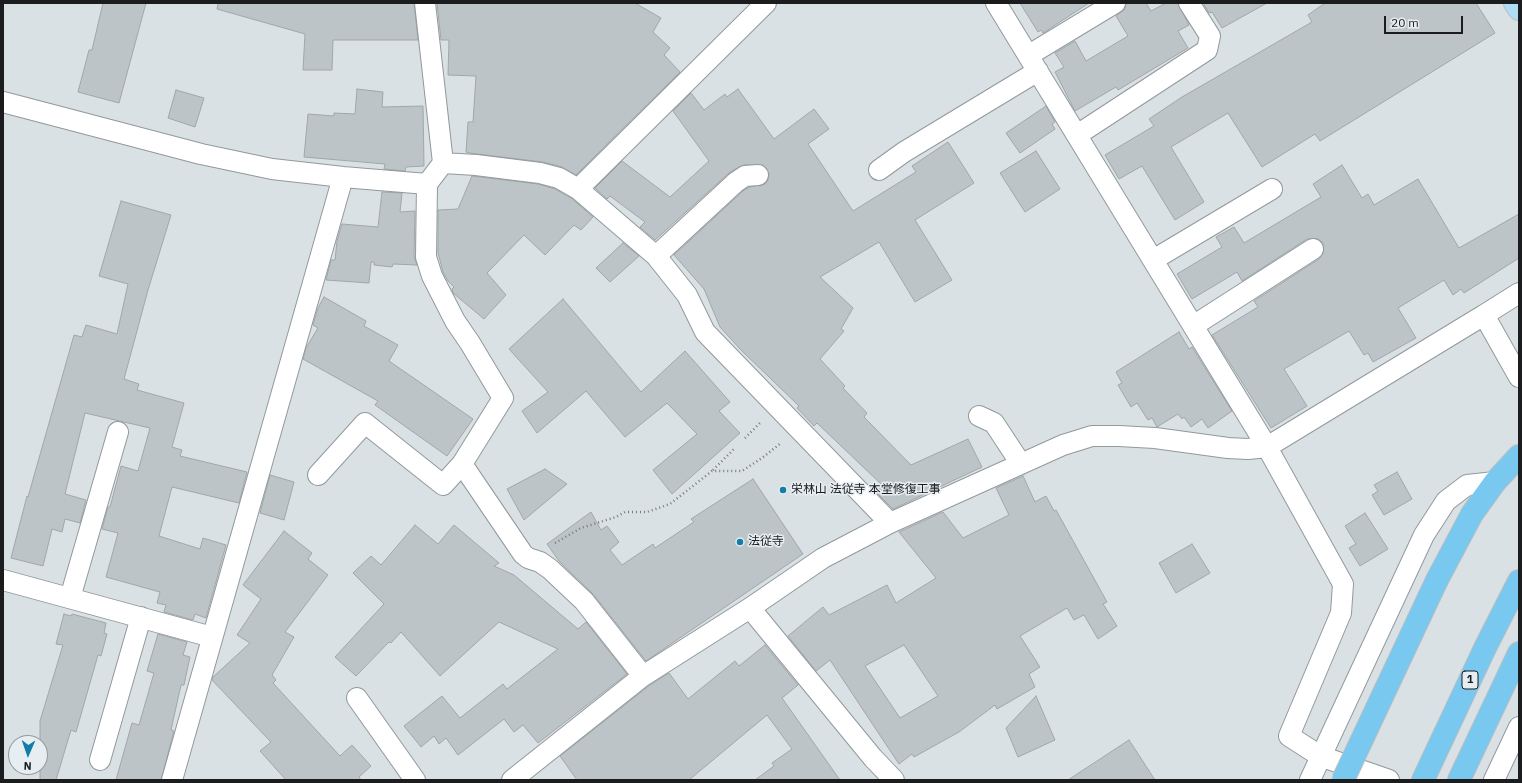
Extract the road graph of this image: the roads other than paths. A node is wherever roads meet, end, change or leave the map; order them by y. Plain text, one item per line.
1 (425, 3) edge
2 (766, 3) edge
3 (996, 3) edge
4 (1116, 3) edge
5 (1189, 3) edge
6 (1516, 3) edge
7 (1519, 9) edge
8 (1034, 63) junction
9 (3, 102) edge
10 (1077, 135) junction
11 (443, 163) junction
12 (879, 170) dead end
13 (758, 175) dead end
14 (343, 177) junction
15 (427, 184) junction
16 (578, 189) junction
17 (1272, 189) dead end
18 (1313, 249) dead end
19 (656, 256) junction
20 (1153, 260) junction
21 (1519, 292) edge
22 (1484, 315) junction
23 (1193, 326) junction
24 (1519, 377) edge
25 (979, 416) dead end
26 (118, 432) dead end
27 (1267, 447) junction
28 (1519, 456) edge
29 (462, 464) junction
30 (1021, 464) junction
31 (318, 475) dead end
32 (1495, 482) junction
33 (890, 523) junction
34 (3, 580) edge
35 (1519, 581) edge
36 (70, 598) junction
37 (750, 608) junction
38 (141, 618) junction
39 (212, 637) junction
40 (1519, 653) edge
41 (643, 676) junction
42 (357, 698) dead end
43 (1519, 727) edge
44 (1320, 756) junction
45 (100, 760) dead end
46 (172, 780) edge
47 (415, 780) edge
48 (512, 780) edge
49 (894, 780) edge
50 (1310, 780) edge
51 (1343, 780) edge
52 (1389, 780) edge
53 (1423, 780) edge
54 (1459, 780) edge
55 (1494, 780) edge

1 - 11 street
2 - 16 street
3 - 8 street
4 - 8 street
5 - 10 street
6 - 7 main road
8 - 10 street
8 - 12 street
9 - 14 street
10 - 20 street
11 - 15 street
11 - 16 street
13 - 19 street
14 - 15 street
14 - 39 street
15 - 29 street
16 - 19 street
17 - 20 street
18 - 23 street
19 - 33 street
20 - 23 street
21 - 22 street
22 - 24 street
22 - 27 street
23 - 27 street
25 - 30 street
26 - 36 street
27 - 30 street
27 - 44 street
28 - 32 highway
29 - 31 street
29 - 41 street
30 - 33 street
32 - 44 street
32 - 51 highway, bridge
33 - 37 street
34 - 36 street
35 - 53 highway, 1
36 - 38 street
37 - 41 street
37 - 49 street
38 - 39 street
38 - 45 street
39 - 46 street
40 - 54 highway
41 - 48 street
42 - 47 street
43 - 55 street
44 - 50 street
44 - 52 street

